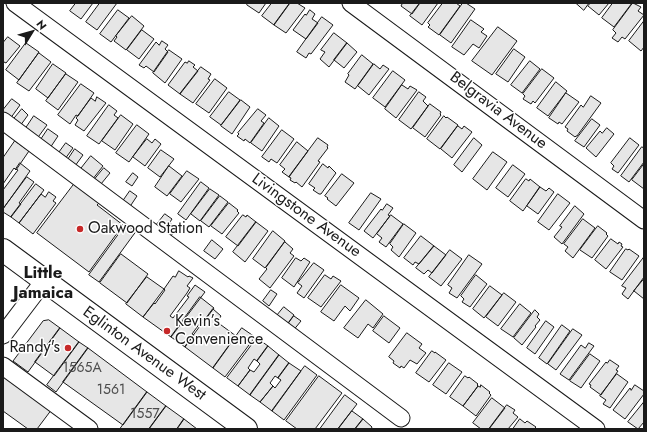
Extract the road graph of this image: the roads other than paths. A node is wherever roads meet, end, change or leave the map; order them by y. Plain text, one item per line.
1 (15, 3) edge
2 (351, 3) edge
3 (3, 121) edge
4 (644, 220) edge
5 (3, 250) edge
6 (44, 281) junction
7 (3, 335) edge
8 (3, 366) edge
9 (401, 418) dead end
10 (89, 429) edge
11 (246, 429) edge
12 (596, 429) edge

1 - 12 street, Livingstone Avenue
2 - 4 street, Belgravia Avenue
3 - 9 street
5 - 6 main road, Eglinton Avenue West
6 - 7 street
6 - 11 main road, Eglinton Avenue West
8 - 10 street

